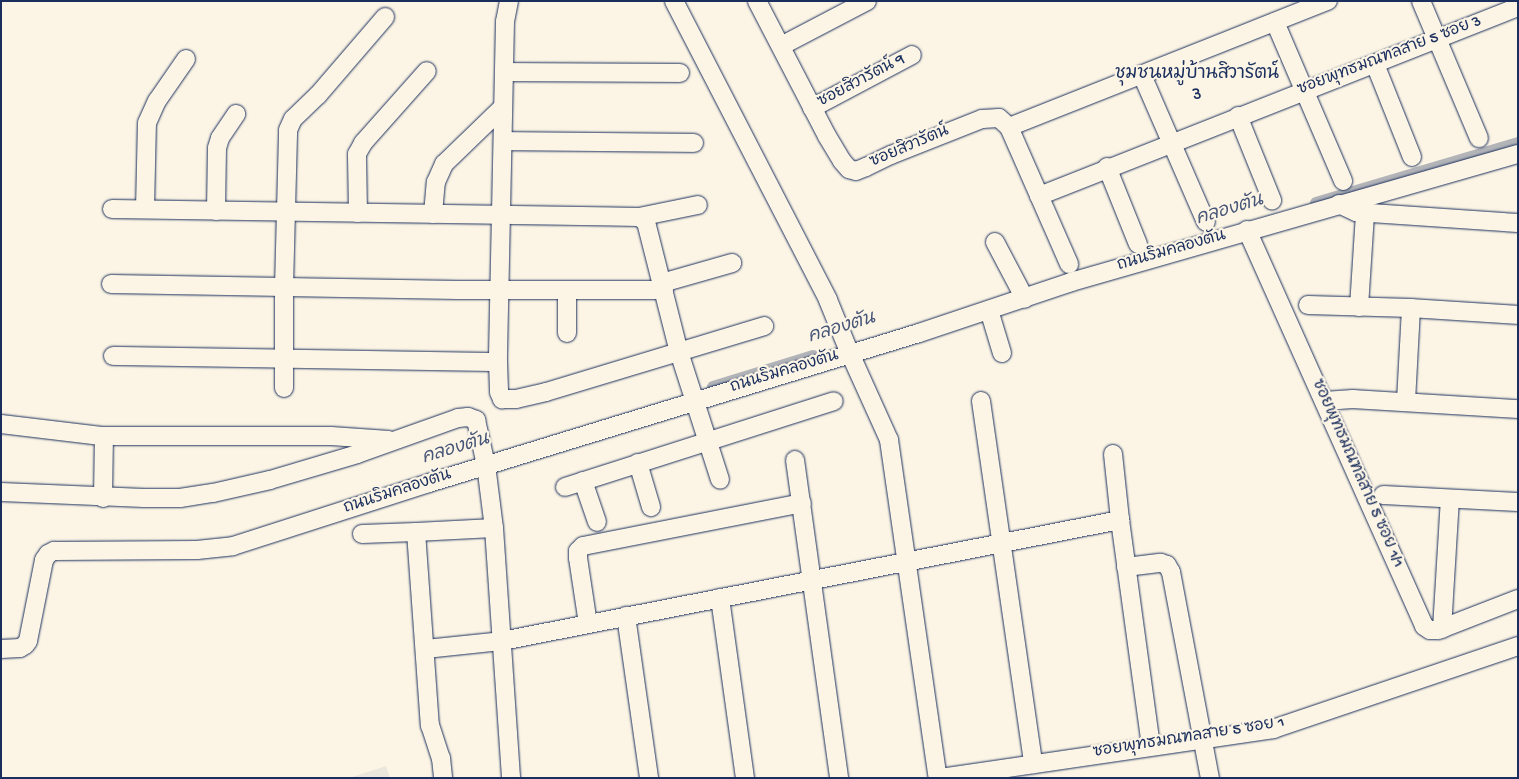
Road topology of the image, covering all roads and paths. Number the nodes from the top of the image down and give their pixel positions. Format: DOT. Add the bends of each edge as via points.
graph roads {
  1 [pos="509,1"];
  2 [pos="674,1"];
  3 [pos="757,1"];
  4 [pos="867,1"];
  5 [pos="1328,1"];
  6 [pos="1421,1"];
  7 [pos="1518,7"];
  8 [pos="385,18"];
  9 [pos="1275,22"];
  10 [pos="1439,40"];
  11 [pos="781,46"];
  12 [pos="912,55"];
  13 [pos="186,59"];
  14 [pos="1374,64"];
  15 [pos="427,71"];
  16 [pos="505,72"];
  17 [pos="680,73"];
  18 [pos="1142,75"];
  19 [pos="1306,90"];
  20 [pos="503,107"];
  21 [pos="812,108"];
  22 [pos="236,114"];
  23 [pos="1238,116"];
  24 [pos="1010,127"];
  25 [pos="1479,138"];
  26 [pos="503,140"];
  27 [pos="1172,142"];
  28 [pos="694,143"];
  29 [pos="1518,154"];
  30 [pos="1412,157"];
  31 [pos="1107,168"];
  32 [pos="1344,181"];
  33 [pos="1039,196"];
  34 [pos="1272,200"];
  35 [pos="1339,204"];
  36 [pos="698,205"];
  37 [pos="112,209"];
  38 [pos="145,210"];
  39 [pos="216,211"];
  40 [pos="287,212"];
  41 [pos="358,213"];
  42 [pos="1365,213"];
  43 [pos="433,214"];
  44 [pos="501,214"];
  45 [pos="639,217"];
  46 [pos="1206,222"];
  47 [pos="1518,223"];
  48 [pos="1247,230"];
  49 [pos="995,242"];
  50 [pos="1138,244"];
  51 [pos="732,264"];
  52 [pos="1069,264"];
  53 [pos="111,284"];
  54 [pos="284,287"];
  55 [pos="663,287"];
  56 [pos="499,290"];
  57 [pos="567,290"];
  58 [pos="1022,293"];
  59 [pos="1308,305"];
  60 [pos="1359,307"];
  61 [pos="1411,308"];
  62 [pos="989,310"];
  63 [pos="1518,315"];
  64 [pos="764,326"];
  65 [pos="567,333"];
  66 [pos="847,346"];
  67 [pos="678,352"];
  68 [pos="1002,353"];
  69 [pos="113,356"];
  70 [pos="283,358"];
  71 [pos="498,362"];
  72 [pos="284,388"];
  73 [pos="693,397"];
  74 [pos="834,401"];
  75 [pos="1324,401"];
  76 [pos="981,402"];
  77 [pos="1406,402"];
  78 [pos="1518,409"];
  79 [pos="1,424"];
  80 [pos="104,436"];
  81 [pos="707,440"];
  82 [pos="394,442"];
  83 [pos="1114,454"];
  84 [pos="795,460"];
  85 [pos="486,463"];
  86 [pos="638,463"];
  87 [pos="720,480"];
  88 [pos="582,481"];
  89 [pos="566,487"];
  90 [pos="1,492"];
  91 [pos="1383,495"];
  92 [pos="103,498"];
  93 [pos="1450,499"];
  94 [pos="1518,502"];
  95 [pos="802,503"];
  96 [pos="652,506"];
  97 [pos="1120,520"];
  98 [pos="596,522"];
  99 [pos="494,528"];
  100 [pos="416,532"];
  101 [pos="362,534"];
  102 [pos="1001,542"];
  103 [pos="908,561"];
  104 [pos="1126,567"];
  105 [pos="812,580"];
  106 [pos="720,598"];
  107 [pos="1518,599"];
  108 [pos="626,616"];
  109 [pos="588,624"];
  110 [pos="1442,629"];
  111 [pos="502,641"];
  112 [pos="1518,646"];
  113 [pos="1,649"];
  114 [pos="425,649"];
  115 [pos="1203,739"];
  116 [pos="1151,746"];
  117 [pos="1033,764"];
  118 [pos="443,778"];
  119 [pos="511,778"];
  120 [pos="649,778"];
  121 [pos="745,778"];
  122 [pos="839,778"];
  123 [pos="938,778"];
  124 [pos="1210,778"];
  1 -- 16 [label="street" via="505,21"];
  2 -- 66 [label="street" via="794,232"];
  3 -- 11 [label="street, ซอยสิวารัตน์"];
  4 -- 11 [label="street"];
  5 -- 9 [label="street"];
  6 -- 10 [label="street"];
  7 -- 10 [label="street, ซอยพุทธมณฑลสาย 5 ซอย 3"];
  8 -- 40 [label="street" via="293,119 288,130"];
  9 -- 18 [label="street"];
  9 -- 19 [label="street"];
  10 -- 14 [label="street, ซอยพุทธมณฑลสาย 5 ซอย 3"];
  10 -- 25 [label="street"];
  11 -- 21 [label="street, ซอยสิวารัตน์"];
  12 -- 21 [label="street, ซอยสิวารัตน์ 9"];
  13 -- 38 [label="street" via="147,123"];
  14 -- 19 [label="street, ซอยพุทธมณฑลสาย 5 ซอย 3"];
  14 -- 30 [label="street"];
  15 -- 41 [label="street" via="362,143 357,154"];
  16 -- 17 [label="street"];
  16 -- 20 [label="street"];
  18 -- 24 [label="street"];
  18 -- 27 [label="street"];
  19 -- 23 [label="street, ซอยพุทธมณฑลสาย 5 ซอย 3"];
  19 -- 32 [label="street"];
  20 -- 26 [label="street"];
  20 -- 43 [label="street" via="444,164 436,182"];
  21 -- 24 [label="street, ซอยสิวารัตน์" via="842,161 856,171 982,119 999,118"];
  22 -- 39 [label="street" via="217,148"];
  23 -- 27 [label="street, ซอยพุทธมณฑลสาย 5 ซอย 3"];
  23 -- 34 [label="street"];
  24 -- 33 [label="street"];
  26 -- 28 [label="street"];
  26 -- 44 [label="street"];
  27 -- 31 [label="street, ซอยพุทธมณฑลสาย 5 ซอย 3"];
  27 -- 46 [label="street"];
  29 -- 35 [label="street, ถนนริมคลองตัน"];
  31 -- 33 [label="street, ซอยพุทธมณฑลสาย 5 ซอย 3"];
  31 -- 50 [label="street"];
  33 -- 52 [label="street"];
  35 -- 42 [label="street"];
  35 -- 48 [label="street, ถนนริมคลองตัน"];
  36 -- 45 [label="street"];
  37 -- 38 [label="street"];
  38 -- 39 [label="street"];
  39 -- 40 [label="street"];
  40 -- 41 [label="street"];
  40 -- 54 [label="street"];
  41 -- 43 [label="street"];
  42 -- 47 [label="street"];
  42 -- 60 [label="street"];
  43 -- 44 [label="street"];
  44 -- 45 [label="street"];
  44 -- 56 [label="street"];
  45 -- 55 [label="street" via="646,222"];
  48 -- 58 [label="street, ถนนริมคลองตัน" via="1071,282"];
  48 -- 75 [label="street, ซอยพุทธมณฑลสาย 5 ซอย 1/1"];
  49 -- 58 [label="street"];
  51 -- 55 [label="street"];
  53 -- 54 [label="street"];
  54 -- 56 [label="street"];
  54 -- 70 [label="street"];
  55 -- 57 [label="street"];
  55 -- 67 [label="street"];
  56 -- 57 [label="street"];
  56 -- 71 [label="street"];
  57 -- 65 [label="street"];
  58 -- 62 [label="street, ถนนริมคลองตัน"];
  59 -- 60 [label="street"];
  60 -- 61 [label="street"];
  61 -- 63 [label="street"];
  61 -- 77 [label="street"];
  62 -- 66 [label="street, ถนนริมคลองตัน"];
  62 -- 68 [label="street"];
  64 -- 67 [label="street"];
  66 -- 73 [label="street, ถนนริมคลองตัน"];
  66 -- 103 [label="street" via="889,440"];
  67 -- 71 [label="street" via="516,399 502,399"];
  67 -- 73 [label="street"];
  69 -- 70 [label="street"];
  70 -- 71 [label="street"];
  70 -- 72 [label="street"];
  73 -- 81 [label="street"];
  73 -- 85 [label="street, ถนนริมคลองตัน"];
  74 -- 81 [label="street"];
  75 -- 77 [label="street"];
  75 -- 110 [label="street, ซอยพุทธมณฑลสาย 5 ซอย 1/1" via="1424,626 1430,630"];
  76 -- 102 [label="street"];
  77 -- 78 [label="street"];
  79 -- 80 [label="street"];
  80 -- 82 [label="street" via="332,436 379,438"];
  80 -- 92 [label="street"];
  81 -- 86 [label="street"];
  81 -- 87 [label="street"];
  82 -- 85 [label="street" via="468,417 476,420"];
  82 -- 92 [label="street" via="270,480 213,493 180,498"];
  83 -- 97 [label="street"];
  84 -- 95 [label="street"];
  85 -- 99 [label="street"];
  85 -- 113 [label="street, ถนนริมคลองตัน" via="233,546 48,554 44,560 28,641 20,648"];
  86 -- 88 [label="street"];
  86 -- 96 [label="street"];
  88 -- 89 [label="street"];
  88 -- 98 [label="street"];
  90 -- 92 [label="street"];
  91 -- 93 [label="street"];
  93 -- 94 [label="street"];
  93 -- 110 [label="street"];
  95 -- 105 [label="street"];
  95 -- 109 [label="street" via="583,546 578,550 578,558"];
  97 -- 102 [label="street"];
  97 -- 104 [label="street"];
  99 -- 100 [label="street"];
  99 -- 111 [label="street"];
  100 -- 101 [label="street"];
  100 -- 114 [label="street"];
  102 -- 103 [label="street"];
  102 -- 117 [label="street"];
  103 -- 105 [label="street"];
  103 -- 123 [label="street"];
  104 -- 115 [label="street" via="1161,563 1172,572"];
  104 -- 116 [label="street"];
  105 -- 106 [label="street"];
  105 -- 122 [label="street"];
  106 -- 108 [label="street"];
  106 -- 121 [label="street"];
  107 -- 110 [label="street"];
  108 -- 109 [label="street"];
  108 -- 120 [label="street"];
  109 -- 111 [label="street"];
  111 -- 114 [label="street"];
  111 -- 119 [label="street"];
  112 -- 115 [label="street, ซอยพุทธมณฑลสาย 5 ซอย 1" via="1273,729"];
  114 -- 118 [label="street" via="430,725 441,758"];
  115 -- 116 [label="street, ซอยพุทธมณฑลสาย 5 ซอย 1"];
  115 -- 124 [label="street"];
  116 -- 117 [label="street, ซอยพุทธมณฑลสาย 5 ซอย 1"];
  117 -- 123 [label="street, ซอยพุทธมณฑลสาย 5 ซอย 1"];
}
